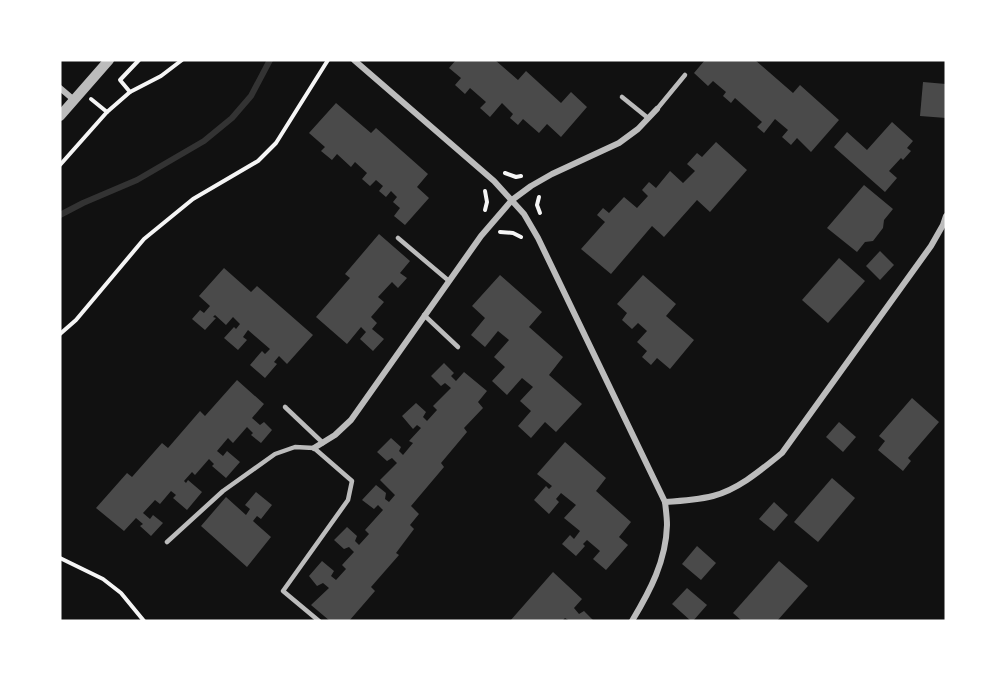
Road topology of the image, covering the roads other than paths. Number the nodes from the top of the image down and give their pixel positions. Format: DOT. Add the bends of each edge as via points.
graph roads {
  1 [pos="109,60"];
  2 [pos="354,60"];
  3 [pos="685,75"];
  4 [pos="60,88"];
  5 [pos="622,97"];
  6 [pos="74,100"];
  7 [pos="657,109"];
  8 [pos="60,116"];
  9 [pos="648,118"];
  10 [pos="512,200"];
  11 [pos="946,216"];
  12 [pos="398,238"];
  13 [pos="449,281"];
  14 [pos="424,315"];
  15 [pos="458,347"];
  16 [pos="285,407"];
  17 [pos="323,442"];
  18 [pos="314,448"];
  19 [pos="665,502"];
  20 [pos="167,542"];
  21 [pos="319,621"];
  22 [pos="632,621"];
  1 -- 6 [label="street"];
  2 -- 10 [label="street"];
  3 -- 7 [label="lane"];
  4 -- 6 [label="street"];
  5 -- 9 [label="lane"];
  6 -- 8 [label="street"];
  7 -- 9 [label="street"];
  9 -- 10 [label="street" via="619,143 552,174"];
  10 -- 13 [label="street"];
  10 -- 19 [label="street" via="538,238"];
  11 -- 19 [label="street" via="931,246 782,453 740,484 714,496"];
  12 -- 13 [label="lane"];
  13 -- 14 [label="street"];
  14 -- 15 [label="lane"];
  14 -- 17 [label="street" via="351,420"];
  16 -- 17 [label="lane"];
  17 -- 18 [label="street"];
  18 -- 20 [label="lane" via="295,447 275,454 223,491"];
  18 -- 21 [label="lane" via="352,481 348,500 283,591"];
  19 -- 22 [label="street" via="664,552 654,582"];
}
